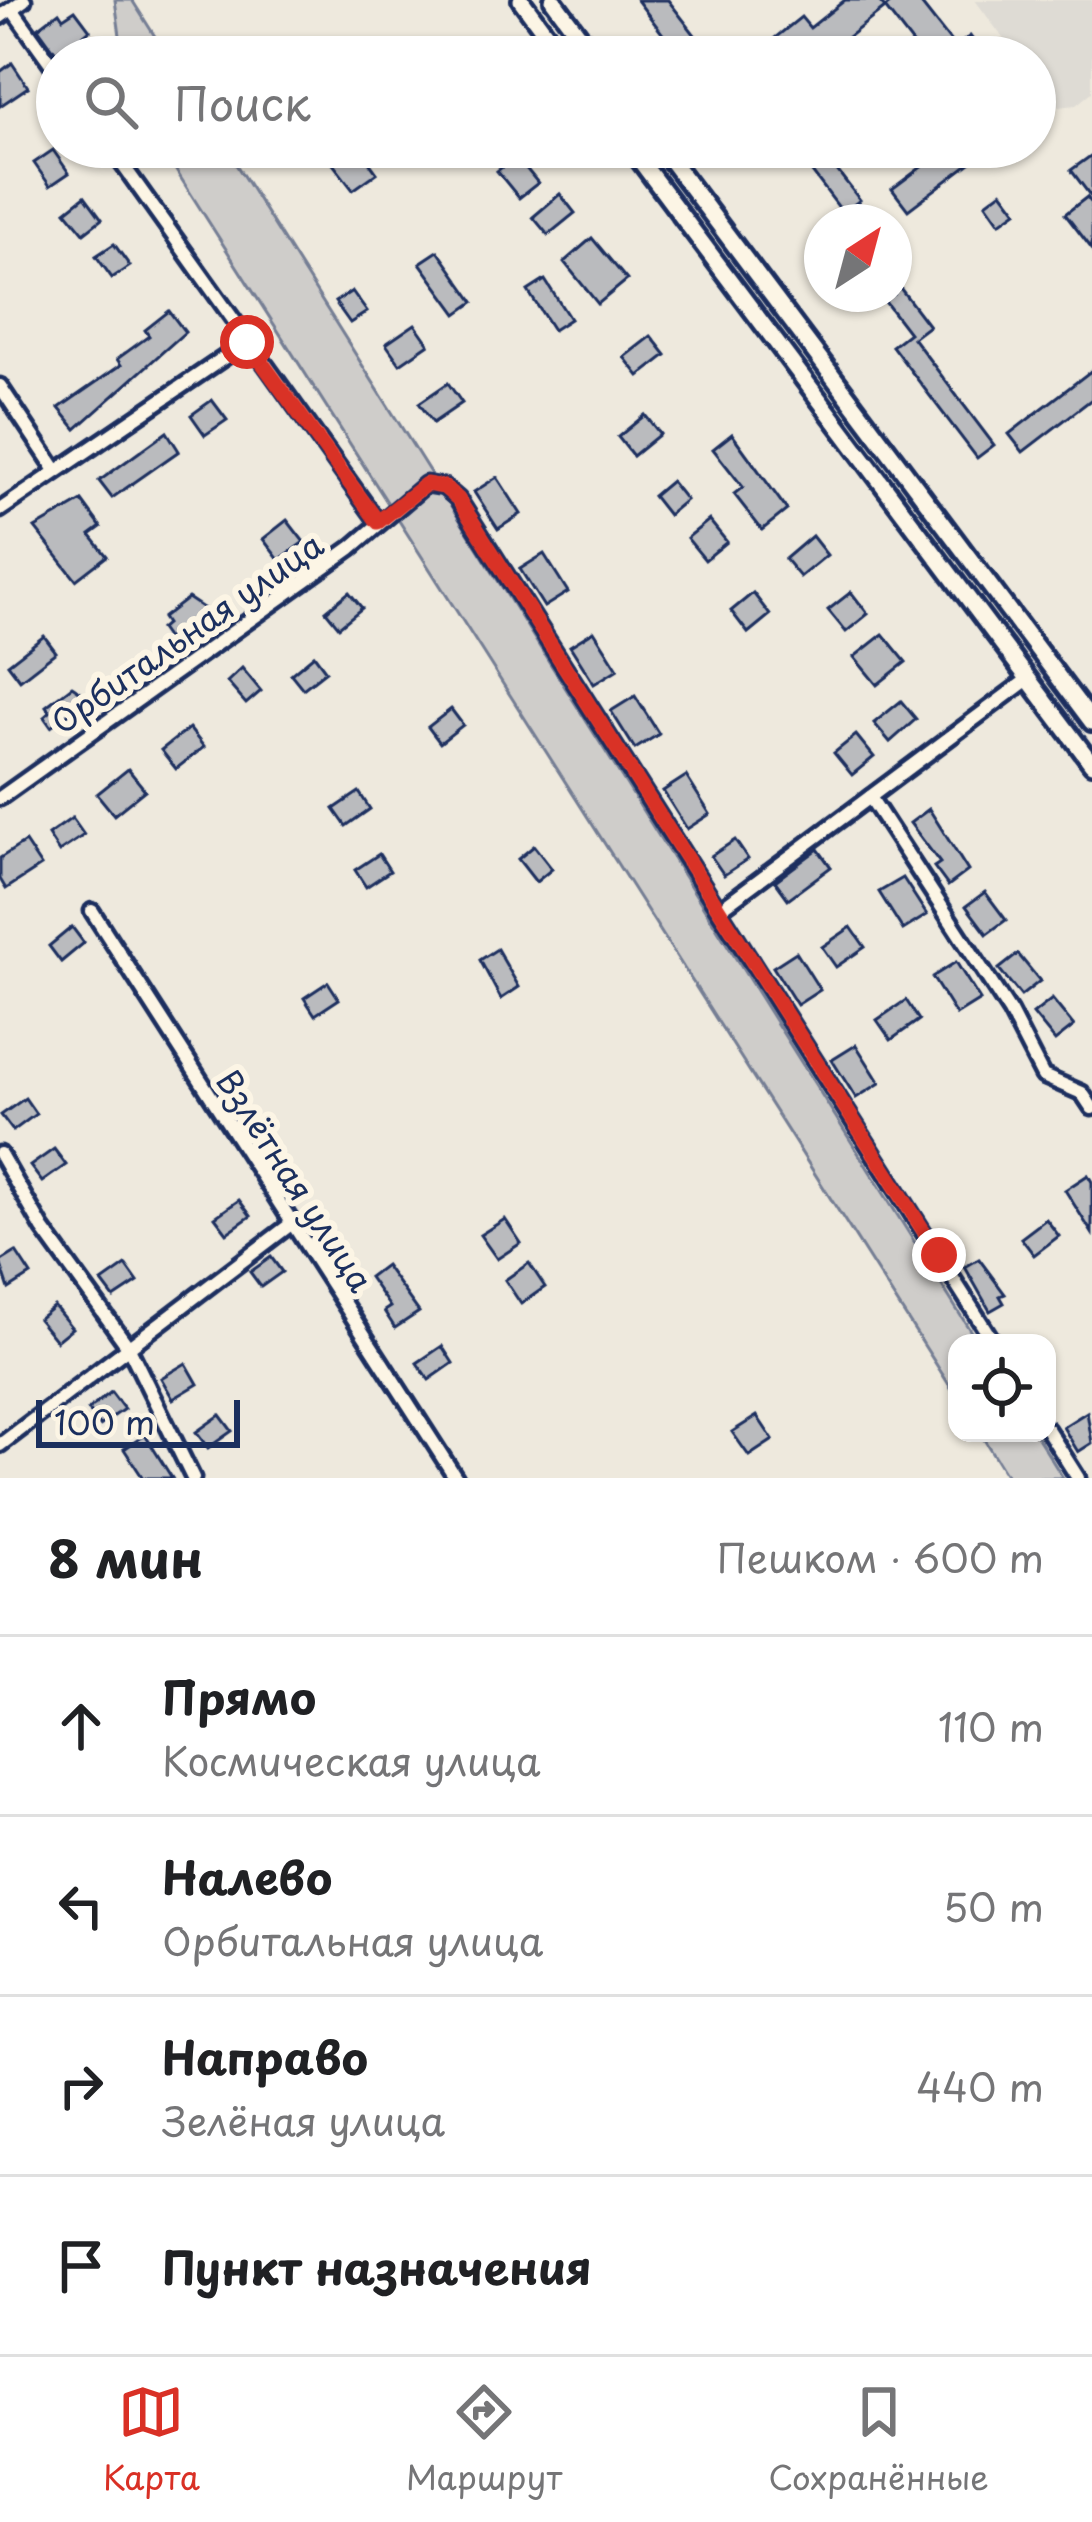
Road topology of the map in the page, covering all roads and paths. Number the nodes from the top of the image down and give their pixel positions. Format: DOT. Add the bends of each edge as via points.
graph roads {
  1 [pos="521,0"];
  2 [pos="553,0"];
  3 [pos="12,8"];
  4 [pos="548,36"];
  5 [pos="580,36"];
  6 [pos="36,42"];
  7 [pos="125,168"];
  8 [pos="646,168"];
  9 [pos="677,168"];
  10 [pos="247,342"];
  11 [pos="0,386"];
  12 [pos="55,469"];
  13 [pos="0,511"];
  14 [pos="378,522"];
  15 [pos="1028,679"];
  16 [pos="1092,722"];
  17 [pos="1092,764"];
  18 [pos="870,797"];
  19 [pos="0,798"];
  20 [pos="719,909"];
  21 [pos="92,911"];
  22 [pos="1092,1108"];
  23 [pos="0,1154"];
  24 [pos="291,1224"];
  25 [pos="988,1334"];
  26 [pos="129,1348"];
  27 [pos="1055,1442"];
  28 [pos="0,1445"];
  29 [pos="193,1478"];
  30 [pos="456,1478"];
  31 [pos="1078,1478"];
  1 -- 4 [label="street"];
  2 -- 5 [label="street"];
  3 -- 6 [label="street"];
  7 -- 10 [label="street"];
  8 -- 15 [label="street"];
  9 -- 16 [label="street"];
  10 -- 12 [label="street"];
  10 -- 14 [label="street"];
  11 -- 12 [label="street"];
  12 -- 13 [label="street"];
  14 -- 19 [label="street, Орбитальная улица"];
  14 -- 20 [label="street, Орбитальная улица" via="426,484 458,499"];
  15 -- 17 [label="street"];
  15 -- 18 [label="street"];
  18 -- 20 [label="street"];
  18 -- 22 [label="street" via="1043,1076 1082,1093"];
  20 -- 25 [label="street"];
  21 -- 24 [label="street, Взлётная улица"];
  23 -- 26 [label="street"];
  24 -- 26 [label="street"];
  24 -- 30 [label="street, Взлётная улица"];
  26 -- 28 [label="street"];
  26 -- 29 [label="street"];
  27 -- 31 [label="street"];
}
